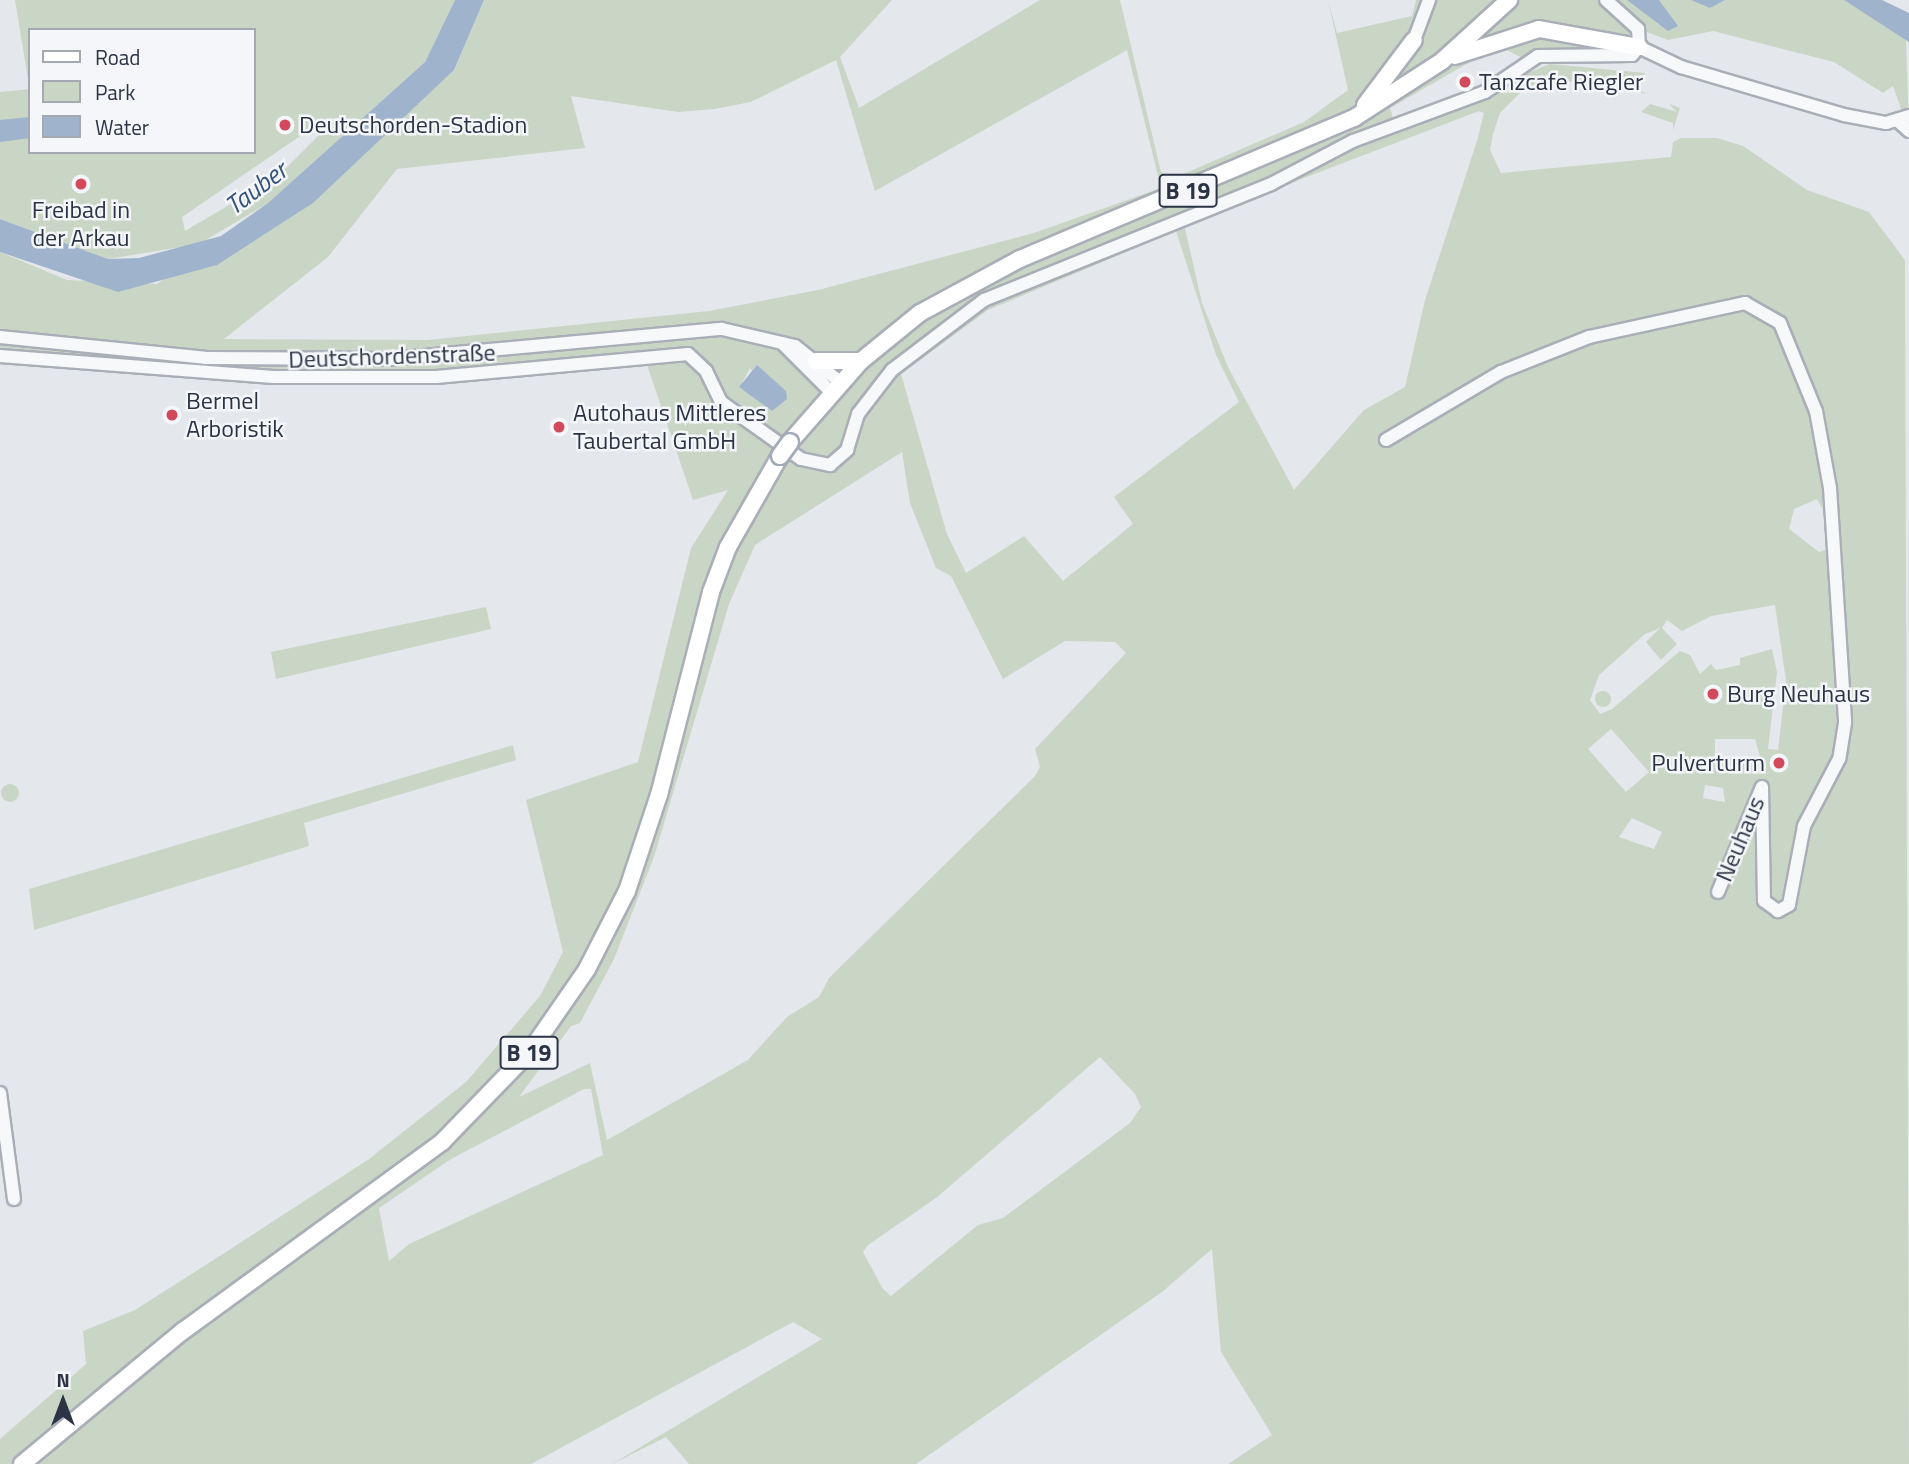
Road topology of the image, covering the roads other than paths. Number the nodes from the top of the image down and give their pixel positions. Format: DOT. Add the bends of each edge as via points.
graph roads {
  1 [pos="1429,0"];
  2 [pos="1509,0"];
  3 [pos="1606,0"];
  4 [pos="1414,40"];
  5 [pos="1639,47"];
  6 [pos="1442,61"];
  7 [pos="1354,118"];
  8 [pos="1903,118"];
  9 [pos="1909,131"];
  10 [pos="0,337"];
  11 [pos="782,343"];
  12 [pos="0,356"];
  13 [pos="817,361"];
  14 [pos="861,361"];
  15 [pos="836,387"];
  16 [pos="1386,440"];
  17 [pos="1718,892"];
  18 [pos="0,1093"];
  19 [pos="13,1199"];
  20 [pos="22,1464"];
  1 -- 4 [label="street"];
  2 -- 6 [label="main road, B 19"];
  3 -- 5 [label="street" via="1638,29"];
  4 -- 7 [label="main road"];
  5 -- 6 [label="main road" via="1539,29"];
  5 -- 8 [label="street" via="1776,96 1874,122"];
  5 -- 12 [label="street" via="1627,56 1538,57 1485,92 1353,141 1271,184 984,300 892,370 858,414 848,450 830,465 801,459 722,401 698,359 677,353 436,377 272,377"];
  6 -- 7 [label="main road, B 19"];
  7 -- 14 [label="main road, B 19" via="990,273 920,313"];
  8 -- 9 [label="street"];
  10 -- 11 [label="street, Deutschordenstraße" via="80,349 273,360 481,354 705,329"];
  11 -- 13 [label="street, Deutschordenstraße"];
  11 -- 15 [label="street"];
  13 -- 14 [label="main road"];
  13 -- 15 [label="street, Deutschordenstraße"];
  14 -- 15 [label="main road, B 19"];
  15 -- 20 [label="main road, B 19, bridge" via="780,456 728,547 711,592 659,795 627,891 587,969 531,1050 442,1142 183,1331"];
  16 -- 17 [label="street, Neuhaus" via="1501,372 1589,337 1745,303 1773,316 1787,331 1816,411 1840,572 1845,723 1839,759 1804,826 1789,905 1778,911 1764,901 1762,787"];
  18 -- 19 [label="street"];
}
